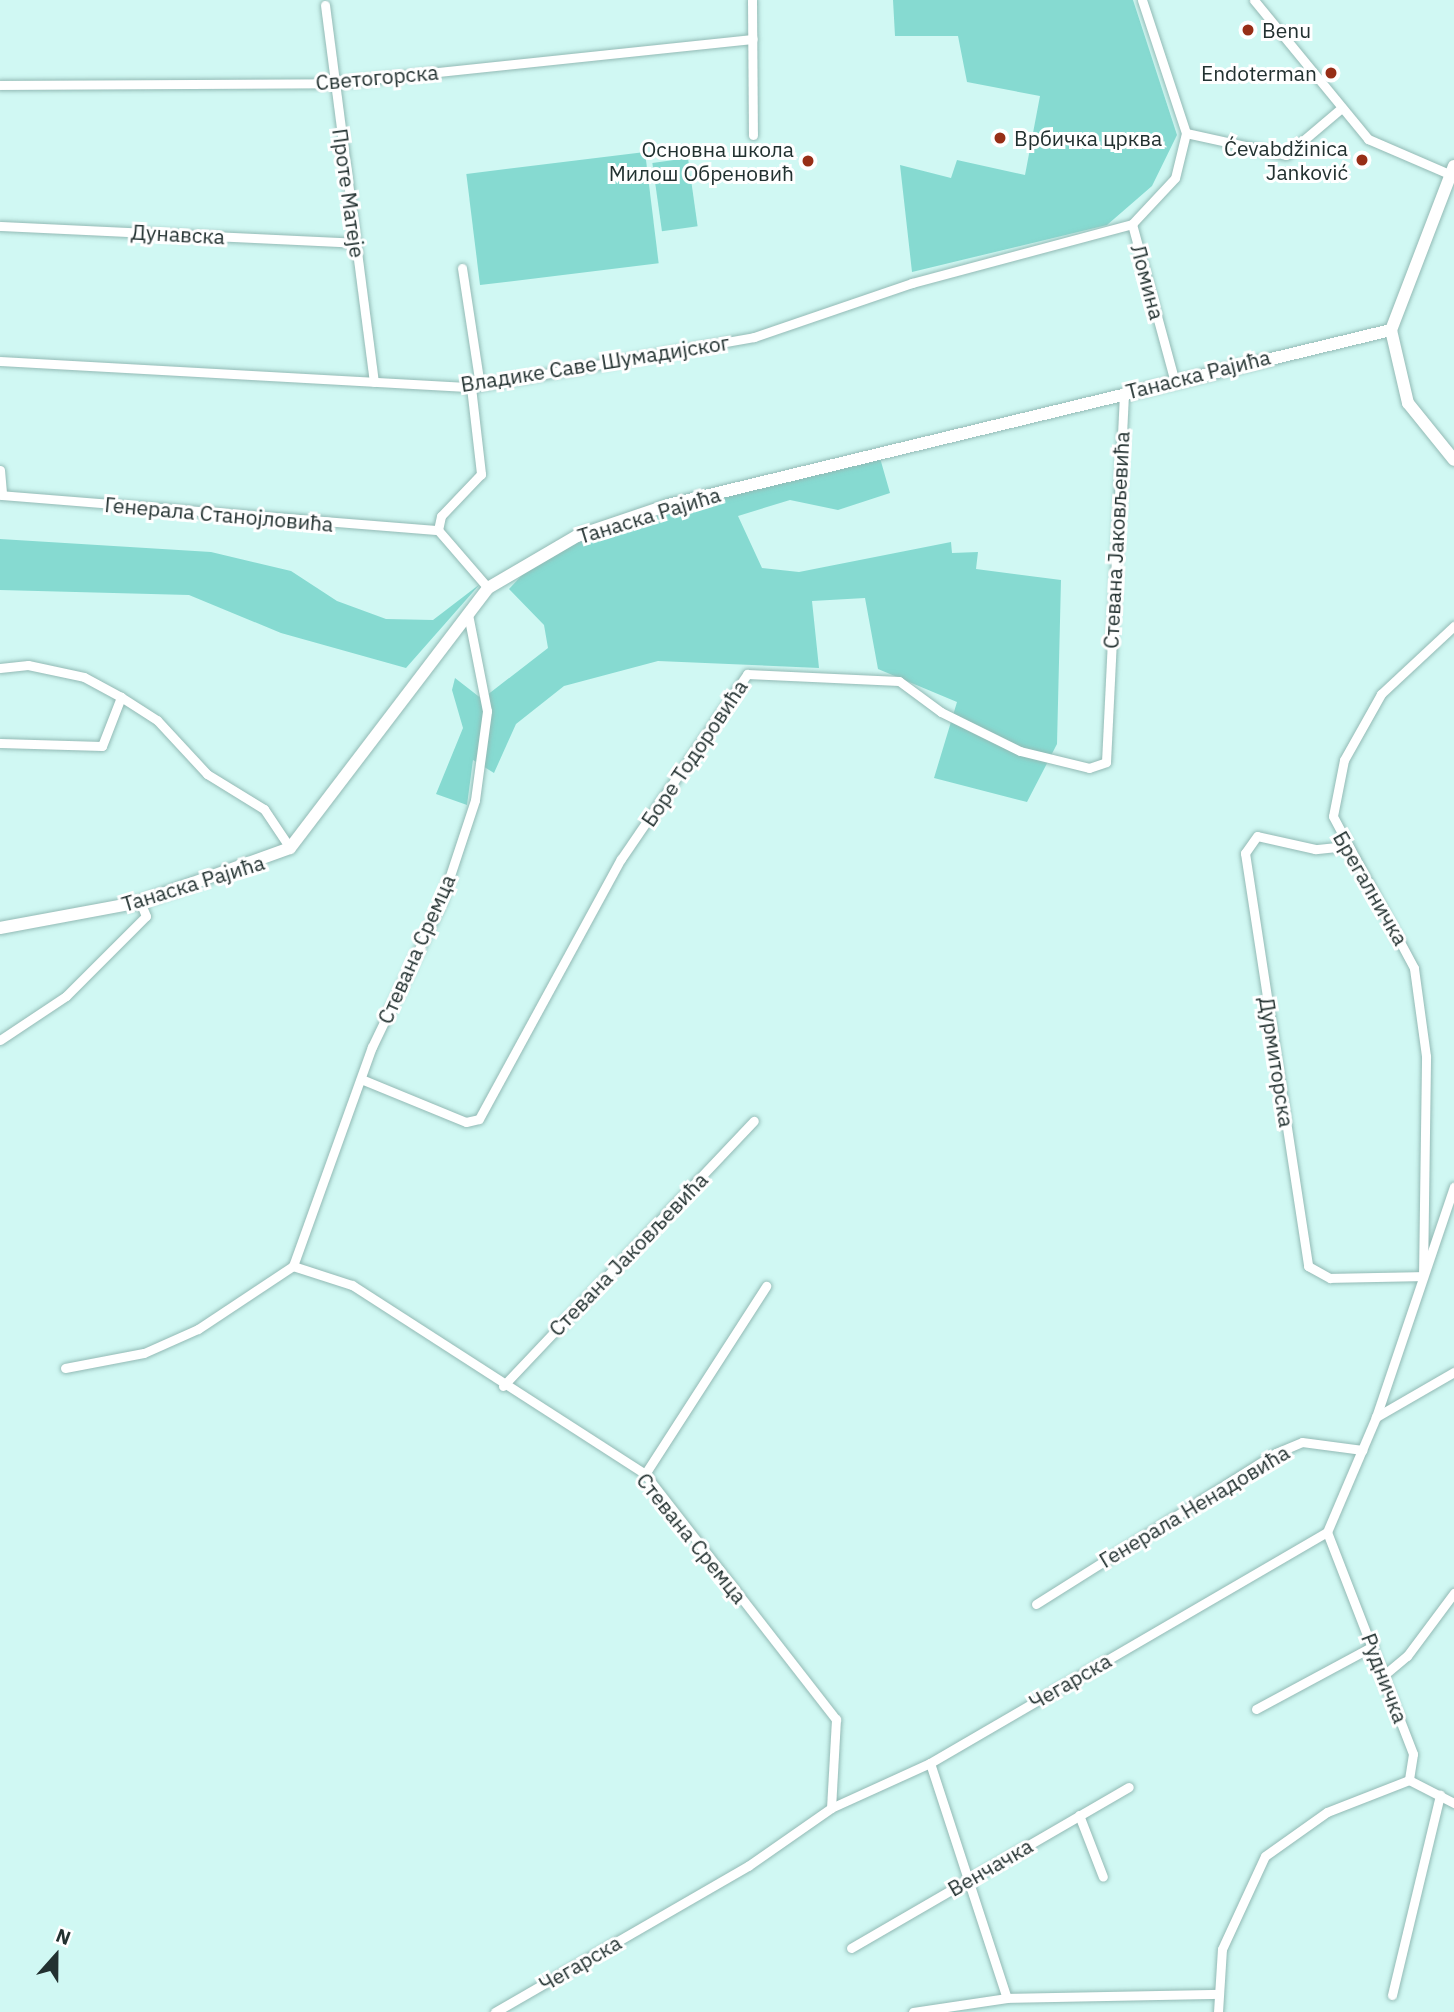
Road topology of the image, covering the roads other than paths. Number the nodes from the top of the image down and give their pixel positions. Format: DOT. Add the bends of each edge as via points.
graph roads {
  1 [pos="752,0"];
  2 [pos="1142,0"];
  3 [pos="1254,0"];
  4 [pos="325,5"];
  5 [pos="753,39"];
  6 [pos="334,83"];
  7 [pos="0,85"];
  8 [pos="1339,110"];
  9 [pos="1186,133"];
  10 [pos="753,135"];
  11 [pos="1453,171"];
  12 [pos="1132,224"];
  13 [pos="0,226"];
  14 [pos="356,243"];
  15 [pos="462,268"];
  16 [pos="1391,330"];
  17 [pos="0,360"];
  18 [pos="1174,379"];
  19 [pos="374,382"];
  20 [pos="475,386"];
  21 [pos="1124,392"];
  22 [pos="1454,460"];
  23 [pos="0,470"];
  24 [pos="1,495"];
  25 [pos="438,530"];
  26 [pos="488,588"];
  27 [pos="467,612"];
  28 [pos="1454,626"];
  29 [pos="0,668"];
  30 [pos="1108,689"];
  31 [pos="121,697"];
  32 [pos="0,743"];
  33 [pos="1346,846"];
  34 [pos="290,848"];
  35 [pos="139,902"];
  36 [pos="0,928"];
  37 [pos="0,1040"];
  38 [pos="361,1079"];
  39 [pos="754,1121"];
  40 [pos="1454,1187"];
  41 [pos="293,1266"];
  42 [pos="1423,1276"];
  43 [pos="766,1286"];
  44 [pos="65,1368"];
  45 [pos="1454,1372"];
  46 [pos="503,1386"];
  47 [pos="1376,1417"];
  48 [pos="1362,1450"];
  49 [pos="645,1474"];
  50 [pos="1327,1532"];
  51 [pos="1454,1593"];
  52 [pos="1036,1604"];
  53 [pos="1373,1646"];
  54 [pos="1384,1675"];
  55 [pos="1256,1709"];
  56 [pos="930,1763"];
  57 [pos="1409,1780"];
  58 [pos="1129,1787"];
  59 [pos="1440,1795"];
  60 [pos="1454,1803"];
  61 [pos="831,1808"];
  62 [pos="1079,1815"];
  63 [pos="1102,1878"];
  64 [pos="967,1879"];
  65 [pos="851,1948"];
  66 [pos="1219,1994"];
  67 [pos="1392,1995"];
  68 [pos="1007,1998"];
  69 [pos="495,2012"];
  70 [pos="913,2012"];
  71 [pos="1218,2012"];
  1 -- 5 [label="street"];
  2 -- 9 [label="street"];
  3 -- 8 [label="street"];
  4 -- 6 [label="street, Проте Матеје"];
  5 -- 6 [label="street, Светогорска"];
  5 -- 10 [label="street"];
  6 -- 7 [label="street, Светогорска"];
  6 -- 14 [label="street, Проте Матеје"];
  8 -- 9 [label="street" via="1286,155"];
  8 -- 11 [label="street" via="1380,147"];
  9 -- 12 [label="street, Ломина" via="1175,178"];
  11 -- 16 [label="street"];
  12 -- 18 [label="street, Ломина"];
  12 -- 20 [label="street, Владике Саве Шумадијског" via="912,283 754,337"];
  13 -- 14 [label="street, Дунавска"];
  14 -- 19 [label="street, Проте Матеје"];
  15 -- 20 [label="street"];
  16 -- 18 [label="street, Танаска Рајића"];
  16 -- 22 [label="street" via="1408,403"];
  17 -- 19 [label="street, Владике Саве Шумадијског"];
  18 -- 21 [label="street, Танаска Рајића"];
  19 -- 20 [label="street, Владике Саве Шумадијског"];
  20 -- 25 [label="street" via="481,474 441,516"];
  21 -- 26 [label="street, Танаска Рајића" via="623,519 536,556"];
  21 -- 30 [label="street, Стевана Јаковљевића"];
  23 -- 24 [label="street"];
  24 -- 25 [label="street, Генерала Станојловића"];
  25 -- 26 [label="street"];
  26 -- 27 [label="street, Танаска Рајића"];
  27 -- 34 [label="street, Танаска Рајића"];
  27 -- 38 [label="street, Стевана Сремца" via="487,712 475,800 441,903"];
  28 -- 33 [label="street, Брегалничка" via="1381,694 1344,760 1333,816"];
  29 -- 31 [label="street" via="28,665 84,677"];
  30 -- 38 [label="street, Боре Тодоровића" via="1106,762 1089,768 990,737 899,681 747,674 608,882 479,1119 466,1122"];
  31 -- 32 [label="street" via="103,746"];
  31 -- 34 [label="street" via="157,720 207,774 264,809"];
  33 -- 42 [label="street, Брегалничка" via="1397,927 1414,968 1426,1056"];
  33 -- 42 [label="street, Дурмиторска" via="1315,849 1257,836 1245,853 1308,1266 1330,1278"];
  34 -- 35 [label="street, Танаска Рајића"];
  35 -- 36 [label="street, Танаска Рајића"];
  35 -- 37 [label="street" via="146,916 66,996"];
  38 -- 41 [label="street, Стевана Сремца"];
  39 -- 46 [label="street, Стевана Јаковљевића"];
  40 -- 42 [label="street"];
  41 -- 44 [label="street" via="198,1329 144,1353"];
  41 -- 46 [label="street, Стевана Сремца" via="352,1286"];
  42 -- 47 [label="street"];
  43 -- 49 [label="street"];
  45 -- 47 [label="street"];
  46 -- 49 [label="street, Стевана Сремца"];
  47 -- 48 [label="street"];
  48 -- 50 [label="street"];
  48 -- 52 [label="street, Генерала Ненадовића" via="1302,1442 1276,1452"];
  49 -- 61 [label="street, Стевана Сремца" via="836,1719"];
  50 -- 53 [label="street, Рудничка"];
  50 -- 56 [label="street, Чегарска"];
  51 -- 54 [label="street" via="1407,1656"];
  53 -- 54 [label="street, Рудничка"];
  53 -- 55 [label="street"];
  54 -- 57 [label="street, Рудничка" via="1413,1754"];
  56 -- 61 [label="street, Чегарска"];
  56 -- 64 [label="street"];
  57 -- 59 [label="street"];
  57 -- 66 [label="street" via="1326,1812 1265,1856 1222,1949"];
  58 -- 62 [label="street, Венчачка"];
  59 -- 60 [label="street"];
  59 -- 67 [label="street"];
  61 -- 69 [label="street, Чегарска" via="748,1866"];
  62 -- 63 [label="street"];
  62 -- 64 [label="street, Венчачка"];
  64 -- 65 [label="street, Венчачка"];
  64 -- 68 [label="street"];
  66 -- 68 [label="street"];
  66 -- 71 [label="street"];
  68 -- 70 [label="street"];
}
